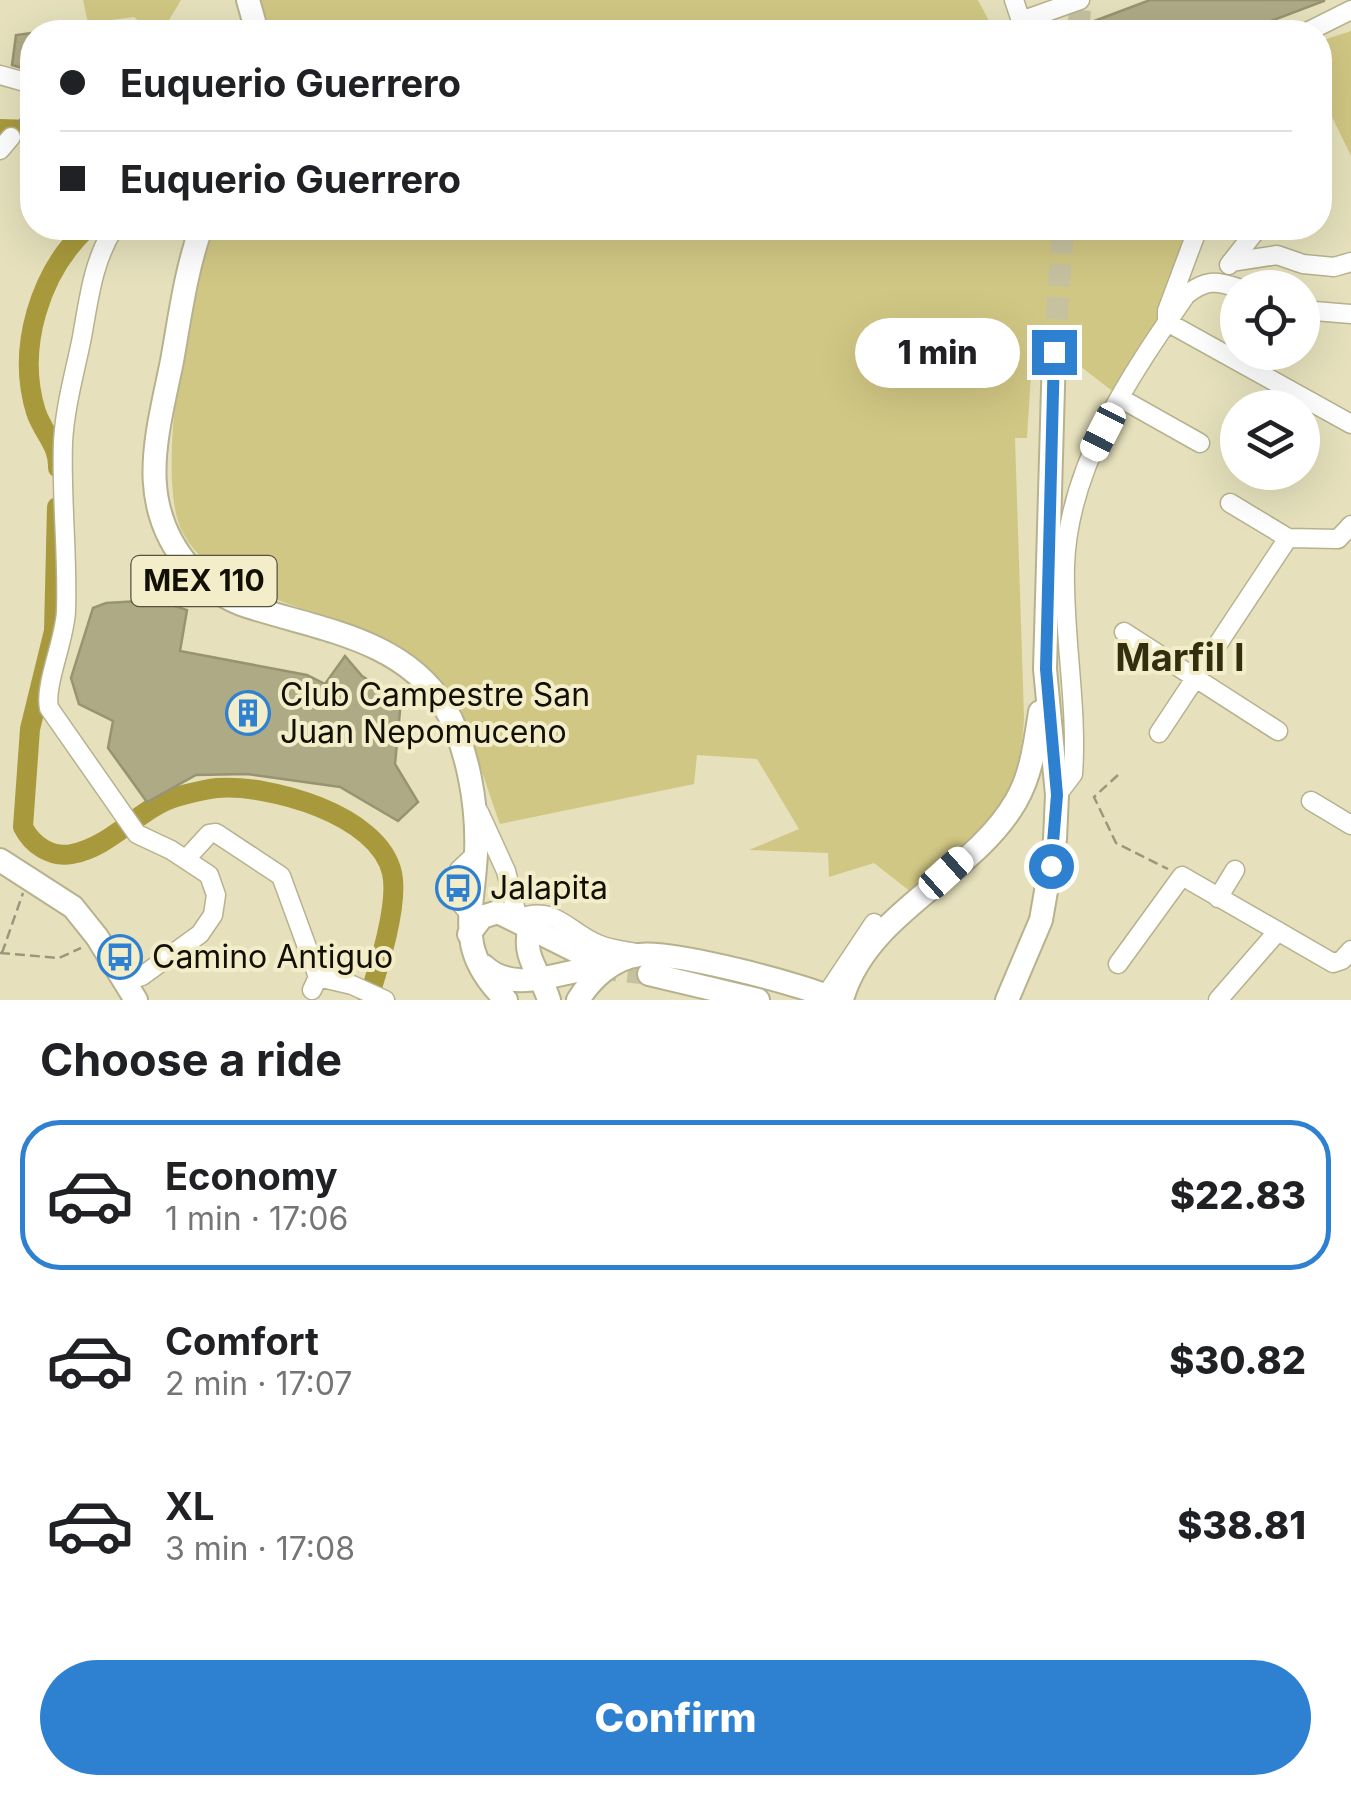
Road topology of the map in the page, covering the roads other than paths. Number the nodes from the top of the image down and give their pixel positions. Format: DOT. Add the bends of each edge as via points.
graph roads {
  1 [pos="1080,0"];
  2 [pos="1025,20"];
  3 [pos="107,240"];
  4 [pos="197,240"];
  5 [pos="1193,240"];
  6 [pos="1248,240"];
  7 [pos="1231,262"];
  8 [pos="1351,262"];
  9 [pos="1216,281"];
  10 [pos="1220,282"];
  11 [pos="1320,311"];
  12 [pos="1351,314"];
  13 [pos="1167,322"];
  14 [pos="1054,352"];
  15 [pos="1120,398"];
  16 [pos="1351,424"];
  17 [pos="1200,443"];
  18 [pos="1230,503"];
  19 [pos="1351,525"];
  20 [pos="1288,538"];
  21 [pos="1124,632"];
  22 [pos="1046,669"];
  23 [pos="1196,677"];
  24 [pos="1278,731"];
  25 [pos="1160,732"];
  26 [pos="1057,795"];
  27 [pos="473,799"];
  28 [pos="1311,801"];
  29 [pos="1351,825"];
  30 [pos="186,859"];
  31 [pos="0,860"];
  32 [pos="1235,870"];
  33 [pos="1218,898"];
  34 [pos="524,923"];
  35 [pos="874,923"];
  36 [pos="1278,931"];
  37 [pos="470,933"];
  38 [pos="1351,950"];
  39 [pos="647,964"];
  40 [pos="1118,964"];
  41 [pos="589,965"];
  42 [pos="546,989"];
  43 [pos="130,990"];
  44 [pos="835,997"];
  45 [pos="385,999"];
  46 [pos="506,1000"];
  47 [pos="560,1000"];
  48 [pos="578,1000"];
  49 [pos="758,1000"];
  50 [pos="802,1000"];
  51 [pos="1007,1000"];
  52 [pos="1218,1000"];
  1 -- 2 [label="street"];
  3 -- 30 [label="street" via="90,283 69,392 63,441 66,612 46,697 137,834"];
  4 -- 27 [label="main road, MEX 110" via="155,449 163,530 215,591 354,638 408,666 446,708"];
  5 -- 13 [label="street"];
  6 -- 7 [label="street"];
  7 -- 8 [label="street" via="1277,255 1334,268"];
  7 -- 9 [label="street"];
  9 -- 10 [label="street"];
  9 -- 13 [label="street" via="1186,295"];
  11 -- 12 [label="street"];
  13 -- 15 [label="street"];
  13 -- 16 [label="street"];
  14 -- 22 [label="main road"];
  15 -- 17 [label="street"];
  15 -- 26 [label="street" via="1086,466 1072,516 1065,563 1074,762"];
  18 -- 20 [label="street"];
  19 -- 20 [label="street" via="1338,539"];
  20 -- 23 [label="street"];
  21 -- 23 [label="street"];
  22 -- 26 [label="main road"];
  22 -- 44 [label="main road" via="1034,755 1015,802 878,939"];
  23 -- 24 [label="street"];
  23 -- 25 [label="street"];
  26 -- 51 [label="main road" via="1041,920"];
  27 -- 34 [label="street"];
  27 -- 37 [label="main road, MEX 110"];
  28 -- 29 [label="street"];
  30 -- 43 [label="street" via="209,875 213,914 200,934"];
  30 -- 45 [label="street" via="216,833 281,876 315,984 352,985"];
  31 -- 43 [label="main road" via="73,907"];
  32 -- 33 [label="street"];
  33 -- 36 [label="street"];
  33 -- 40 [label="street" via="1182,876"];
  34 -- 37 [label="main road" via="491,913"];
  34 -- 39 [label="street" via="533,912 548,914"];
  34 -- 41 [label="main road"];
  34 -- 42 [label="main road" via="530,962"];
  35 -- 44 [label="street"];
  36 -- 38 [label="street" via="1333,963"];
  36 -- 52 [label="street"];
  37 -- 42 [label="main road" via="497,976"];
  37 -- 46 [label="main road" via="489,982"];
  39 -- 44 [label="main road" via="762,976"];
  39 -- 48 [label="main road" via="608,968"];
  39 -- 49 [label="main road"];
  39 -- 50 [label="main road"];
  41 -- 42 [label="main road"];
  41 -- 47 [label="main road"];
}
